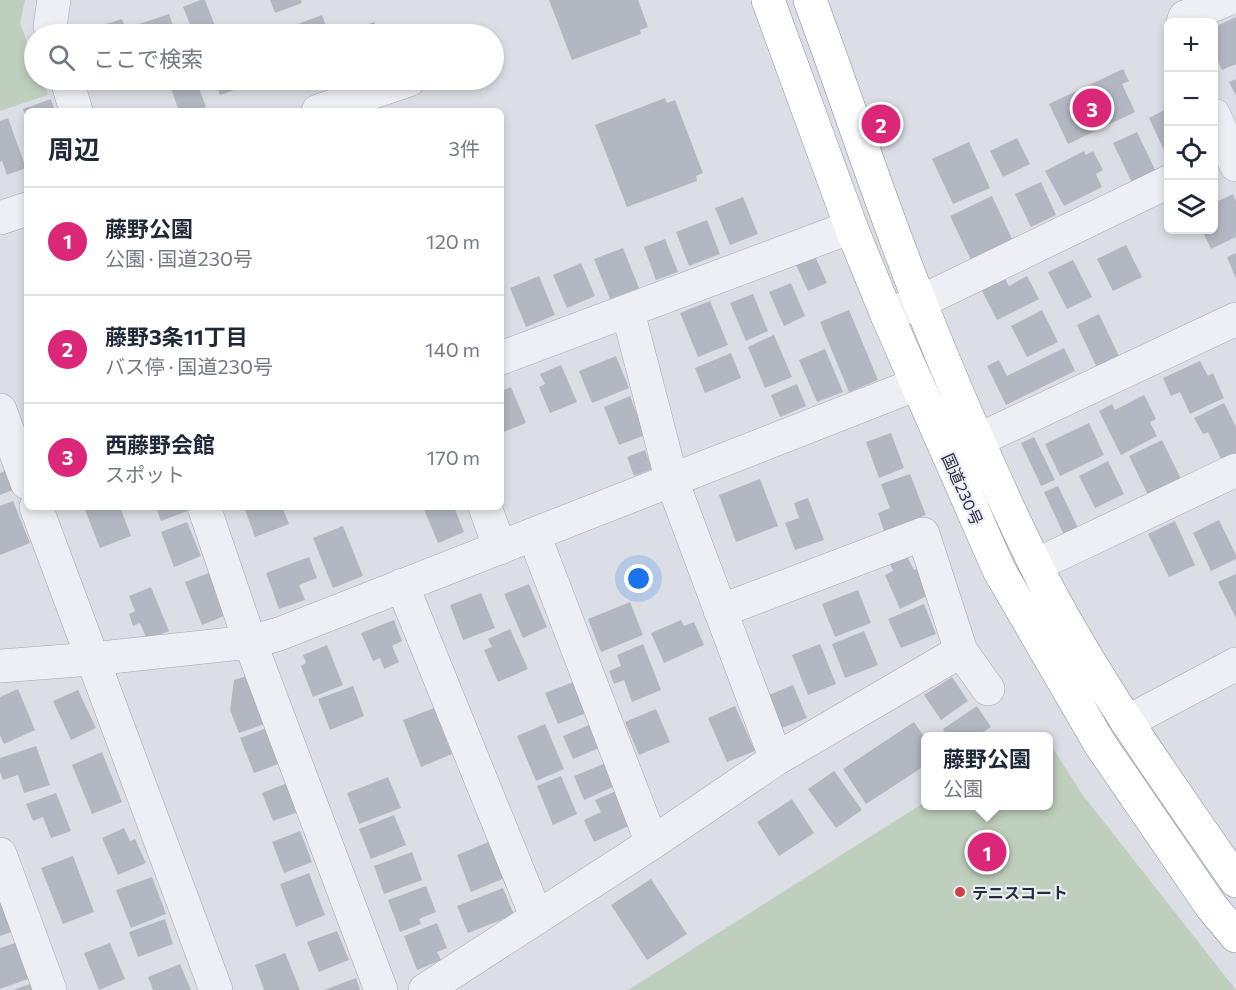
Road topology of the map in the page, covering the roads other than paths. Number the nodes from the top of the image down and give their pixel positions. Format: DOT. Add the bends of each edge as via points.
graph roads {
  1 [pos="768,0"];
  2 [pos="810,0"];
  3 [pos="1226,0"];
  4 [pos="1185,18"];
  5 [pos="70,90"];
  6 [pos="380,90"];
  7 [pos="75,108"];
  8 [pos="327,108"];
  9 [pos="1218,126"];
  10 [pos="1229,157"];
  11 [pos="1164,184"];
  12 [pos="24,210"];
  13 [pos="0,218"];
  14 [pos="851,227"];
  15 [pos="920,302"];
  16 [pos="628,312"];
  17 [pos="887,315"];
  18 [pos="1236,319"];
  19 [pos="504,347"];
  20 [pos="916,384"];
  21 [pos="0,410"];
  22 [pos="978,440"];
  23 [pos="1236,470"];
  24 [pos="24,475"];
  25 [pos="672,481"];
  26 [pos="37,510"];
  27 [pos="205,510"];
  28 [pos="486,510"];
  29 [pos="534,535"];
  30 [pos="500,548"];
  31 [pos="1036,565"];
  32 [pos="402,585"];
  33 [pos="720,611"];
  34 [pos="250,642"];
  35 [pos="961,651"];
  36 [pos="92,659"];
  37 [pos="1236,664"];
  38 [pos="0,666"];
  39 [pos="988,689"];
  40 [pos="1127,722"];
  41 [pos="776,759"];
  42 [pos="652,843"];
  43 [pos="0,854"];
  44 [pos="1236,881"];
  45 [pos="537,918"];
  46 [pos="1236,936"];
  47 [pos="50,990"];
  48 [pos="216,990"];
  49 [pos="381,990"];
  50 [pos="425,990"];
  1 -- 14 [label="highway, 国道230号"];
  2 -- 15 [label="highway, 国道230号"];
  3 -- 4 [label="street"];
  5 -- 7 [label="street"];
  6 -- 8 [label="street"];
  9 -- 10 [label="street"];
  11 -- 15 [label="street"];
  12 -- 13 [label="street"];
  14 -- 16 [label="street"];
  14 -- 17 [label="highway, 国道230号"];
  15 -- 17 [label="street"];
  15 -- 22 [label="highway, 国道230号"];
  16 -- 19 [label="street"];
  16 -- 25 [label="street"];
  17 -- 20 [label="highway, 国道230号"];
  18 -- 22 [label="street"];
  20 -- 25 [label="street"];
  20 -- 46 [label="highway, 国道230号" via="999,570 1100,744 1211,906"];
  21 -- 24 [label="street"];
  22 -- 31 [label="highway, 国道230号"];
  23 -- 31 [label="street"];
  25 -- 29 [label="street"];
  25 -- 33 [label="street"];
  26 -- 36 [label="street"];
  27 -- 34 [label="street"];
  28 -- 30 [label="street"];
  29 -- 30 [label="street"];
  29 -- 42 [label="street"];
  30 -- 32 [label="street"];
  31 -- 40 [label="highway, 国道230号"];
  32 -- 34 [label="street"];
  32 -- 45 [label="street"];
  33 -- 35 [label="street" via="923,534"];
  33 -- 41 [label="street"];
  34 -- 36 [label="street"];
  34 -- 49 [label="street"];
  35 -- 39 [label="street"];
  35 -- 41 [label="street"];
  36 -- 38 [label="street"];
  36 -- 48 [label="street"];
  37 -- 40 [label="street"];
  40 -- 44 [label="highway, 国道230号"];
  41 -- 42 [label="street"];
  42 -- 45 [label="street"];
  43 -- 47 [label="street"];
  45 -- 50 [label="street"];
}
